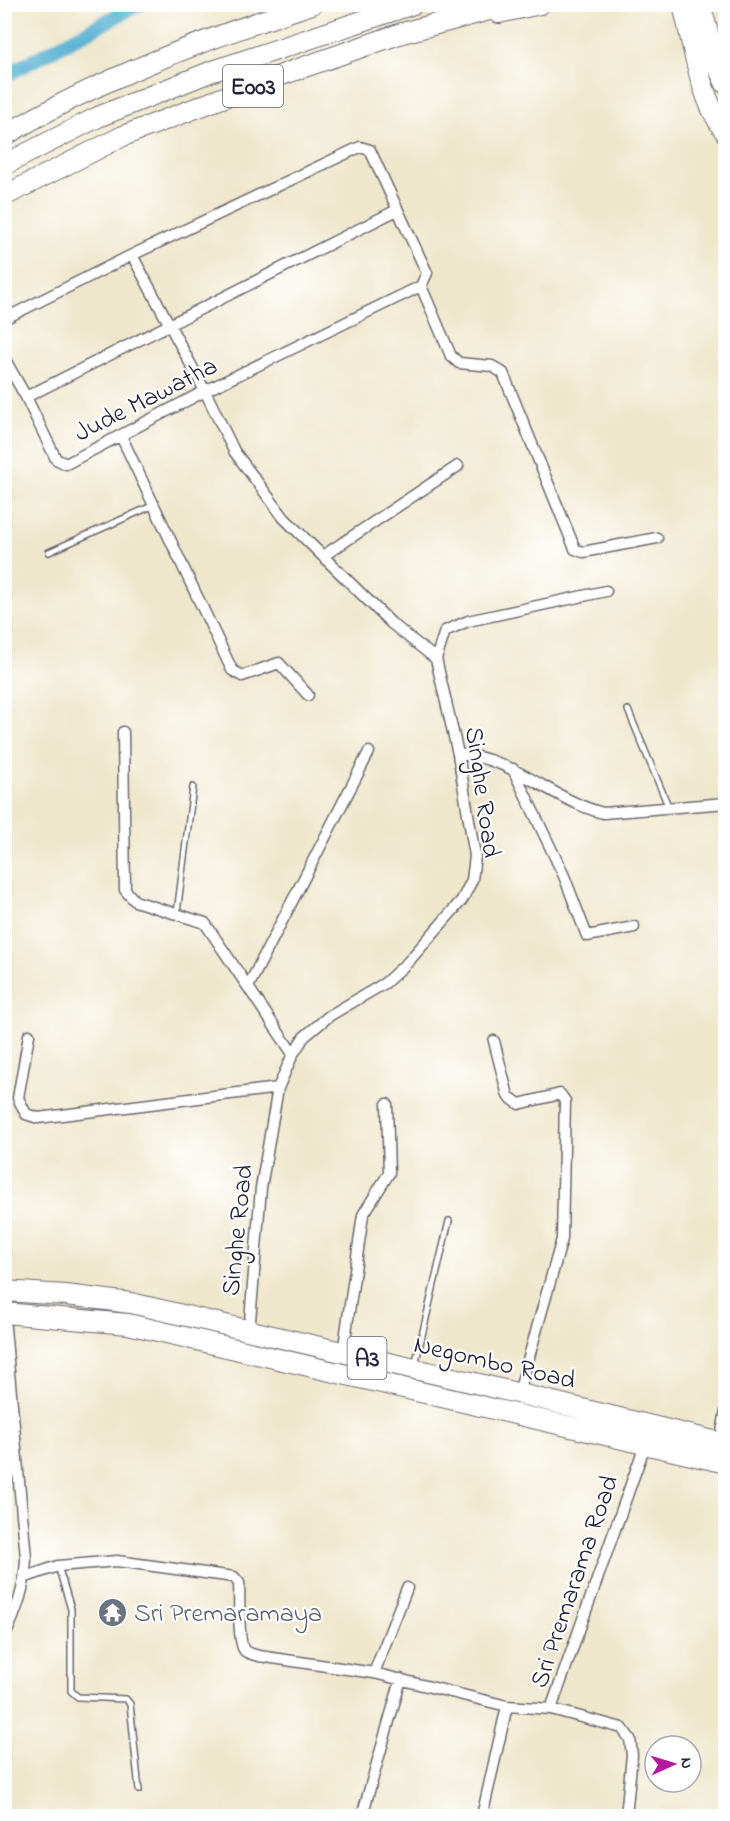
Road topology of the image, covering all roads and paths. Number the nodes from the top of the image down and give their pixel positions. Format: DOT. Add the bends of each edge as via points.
graph roads {
  1 [pos="312,4"];
  2 [pos="413,4"];
  3 [pos="512,4"];
  4 [pos="540,4"];
  5 [pos="683,4"];
  6 [pos="700,4"];
  7 [pos="402,33"];
  8 [pos="726,84"];
  9 [pos="721,127"];
  10 [pos="4,136"];
  11 [pos="4,165"];
  12 [pos="4,196"];
  13 [pos="397,210"];
  14 [pos="132,255"];
  15 [pos="421,286"];
  16 [pos="4,319"];
  17 [pos="169,324"];
  18 [pos="4,358"];
  19 [pos="205,391"];
  20 [pos="26,397"];
  21 [pos="121,436"];
  22 [pos="458,466"];
  23 [pos="154,505"];
  24 [pos="657,538"];
  25 [pos="49,552"];
  26 [pos="323,556"];
  27 [pos="606,591"];
  28 [pos="436,659"];
  29 [pos="308,695"];
  30 [pos="628,710"];
  31 [pos="123,732"];
  32 [pos="369,752"];
  33 [pos="458,753"];
  34 [pos="513,769"];
  35 [pos="193,787"];
  36 [pos="726,803"];
  37 [pos="669,809"];
  38 [pos="177,913"];
  39 [pos="634,927"];
  40 [pos="248,987"];
  41 [pos="29,1035"];
  42 [pos="494,1041"];
  43 [pos="293,1054"];
  44 [pos="278,1088"];
  45 [pos="387,1104"];
  46 [pos="448,1221"];
  47 [pos="4,1291"];
  48 [pos="4,1315"];
  49 [pos="249,1330"];
  50 [pos="248,1351"];
  51 [pos="343,1353"];
  52 [pos="414,1369"];
  53 [pos="519,1394"];
  54 [pos="726,1411"];
  55 [pos="514,1414"];
  56 [pos="723,1443"];
  57 [pos="645,1444"];
  58 [pos="726,1463"];
  59 [pos="58,1566"];
  60 [pos="26,1577"];
  61 [pos="407,1588"];
  62 [pos="4,1609"];
  63 [pos="17,1609"];
  64 [pos="4,1638"];
  65 [pos="374,1673"];
  66 [pos="401,1679"];
  67 [pos="507,1706"];
  68 [pos="551,1709"];
  69 [pos="139,1790"];
  70 [pos="364,1809"];
  71 [pos="482,1816"];
  72 [pos="626,1816"];
  1 -- 10 [label="highway" via="168,56"];
  2 -- 11 [label="highway, E003" via="210,72 98,117"];
  3 -- 7 [label="highway, E003"];
  4 -- 7 [label="highway"];
  5 -- 9 [label="highway" via="701,78"];
  6 -- 8 [label="highway"];
  7 -- 12 [label="highway, E003" via="123,136"];
  13 -- 14 [label="street" via="370,150 360,147"];
  13 -- 15 [label="street" via="427,273"];
  13 -- 17 [label="street"];
  14 -- 16 [label="street"];
  14 -- 17 [label="street"];
  15 -- 19 [label="street, Jude Mawatha"];
  15 -- 24 [label="street" via="451,356 459,363 492,366 503,373 575,549 583,552"];
  17 -- 19 [label="street"];
  17 -- 20 [label="street"];
  18 -- 20 [label="street"];
  19 -- 21 [label="street, Jude Mawatha"];
  19 -- 26 [label="street" via="234,451 284,518"];
  20 -- 21 [label="street, Jude Mawatha" via="56,459 66,464"];
  21 -- 23 [label="street"];
  22 -- 26 [label="street"];
  23 -- 25 [label="lane"];
  23 -- 29 [label="street" via="232,670 242,676 279,663"];
  26 -- 28 [label="street" via="391,623"];
  27 -- 28 [label="street" via="452,627 445,631"];
  28 -- 33 [label="street, Singhe Road"];
  30 -- 37 [label="lane"];
  31 -- 38 [label="street" via="125,890 135,901"];
  32 -- 40 [label="street"];
  33 -- 34 [label="street"];
  33 -- 43 [label="street, Singhe Road" via="475,856 472,879 462,900 385,983 329,1016 304,1037"];
  34 -- 37 [label="street" via="594,811"];
  34 -- 39 [label="street" via="564,876 587,936"];
  35 -- 38 [label="lane"];
  36 -- 37 [label="street"];
  38 -- 40 [label="street" via="205,922"];
  40 -- 43 [label="street"];
  41 -- 44 [label="street" via="18,1098 26,1114 38,1118"];
  42 -- 53 [label="street" via="508,1096 519,1104 560,1094 565,1101 562,1239"];
  43 -- 44 [label="street, Singhe Road"];
  44 -- 49 [label="street, Singhe Road" via="261,1188"];
  45 -- 51 [label="street" via="389,1173 363,1215"];
  46 -- 52 [label="lane"];
  47 -- 49 [label="highway, Negombo Road / A3" via="131,1303"];
  48 -- 50 [label="highway, Negombo Road / A3" via="128,1324"];
  48 -- 60 [label="street"];
  49 -- 50 [label="street, Singhe Road"];
  49 -- 51 [label="highway, Negombo Road / A3"];
  50 -- 55 [label="highway, Negombo Road / A3"];
  51 -- 52 [label="highway, Negombo Road / A3"];
  52 -- 53 [label="highway, Negombo Road / A3"];
  53 -- 55 [label="street"];
  53 -- 56 [label="highway, Negombo Road / A3"];
  54 -- 56 [label="street"];
  55 -- 57 [label="highway, Negombo Road / A3"];
  57 -- 58 [label="highway, Negombo Road / A3"];
  57 -- 68 [label="street, Sri Premarama Road"];
  59 -- 60 [label="street, Sri Premarama Road"];
  59 -- 65 [label="street, Sri Premarama Road" via="117,1561 234,1577 239,1583 245,1651"];
  59 -- 69 [label="lane" via="71,1609 71,1690 78,1697 126,1699 130,1704"];
  60 -- 63 [label="street"];
  61 -- 65 [label="street"];
  62 -- 63 [label="street"];
  63 -- 64 [label="street"];
  65 -- 66 [label="street, Sri Premarama Road"];
  66 -- 67 [label="street, Sri Premarama Road"];
  66 -- 70 [label="street"];
  67 -- 68 [label="street, Sri Premarama Road"];
  67 -- 71 [label="street"];
  68 -- 72 [label="street" via="622,1728 630,1739"];
}
